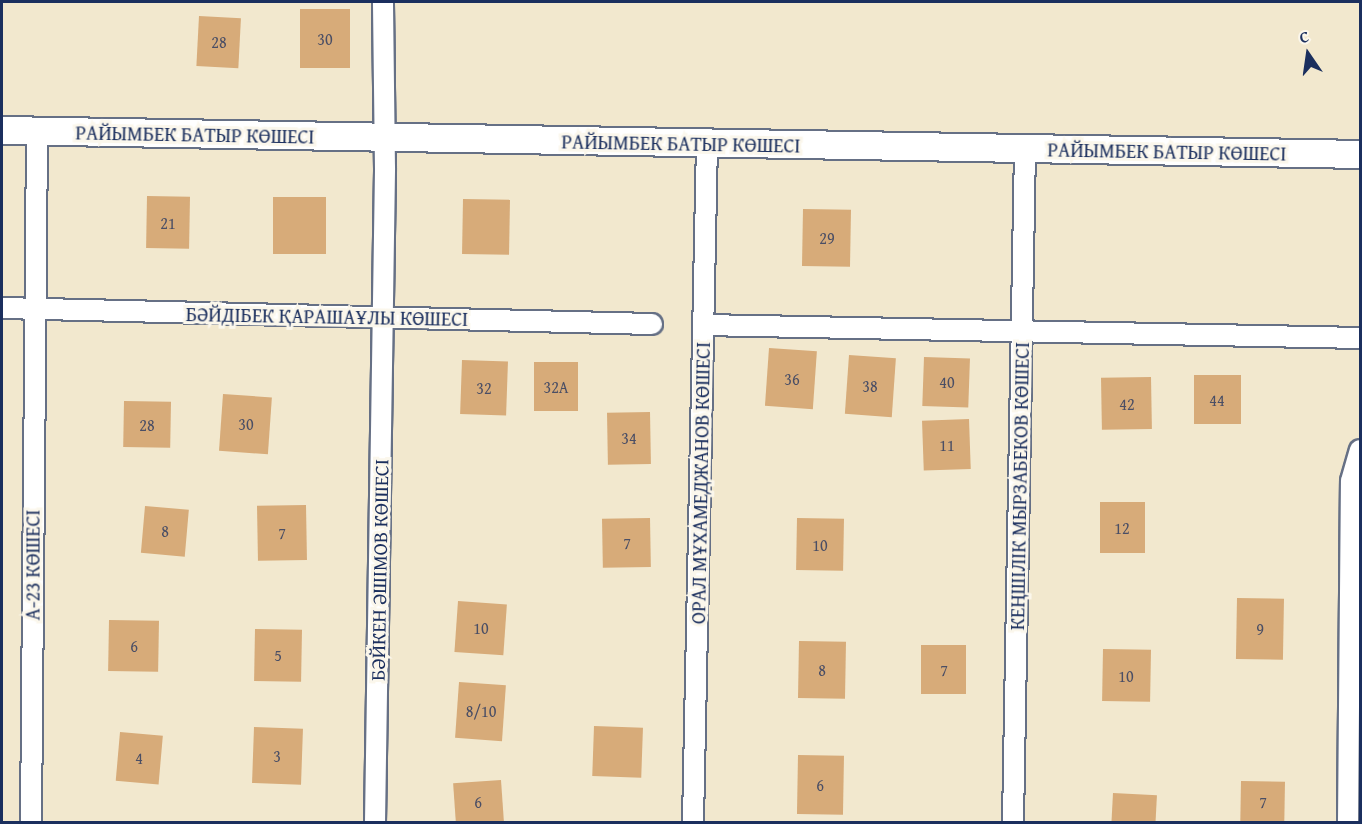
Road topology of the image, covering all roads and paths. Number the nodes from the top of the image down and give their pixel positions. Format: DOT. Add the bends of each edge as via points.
graph roads {
  1 [pos="383,2"];
  2 [pos="2,130"];
  3 [pos="37,131"];
  4 [pos="385,138"];
  5 [pos="707,144"];
  6 [pos="1025,149"];
  7 [pos="1360,154"];
  8 [pos="2,308"];
  9 [pos="34,308"];
  10 [pos="383,317"];
  11 [pos="652,324"];
  12 [pos="703,325"];
  13 [pos="1022,328"];
  14 [pos="1360,338"];
  15 [pos="1360,450"];
  16 [pos="31,822"];
  17 [pos="375,822"];
  18 [pos="693,822"];
  19 [pos="1013,822"];
  20 [pos="1348,822"];
  1 -- 4 [label="street, БӘЙКЕН ӘШІМОВ КӨШЕСІ"];
  2 -- 3 [label="street, РАЙЫМБЕК БАТЫР КӨШЕСІ"];
  3 -- 4 [label="street, РАЙЫМБЕК БАТЫР КӨШЕСІ"];
  3 -- 9 [label="street, А-23 КӨШЕСІ"];
  4 -- 5 [label="street, РАЙЫМБЕК БАТЫР КӨШЕСІ"];
  4 -- 10 [label="street, БӘЙКЕН ӘШІМОВ КӨШЕСІ"];
  5 -- 6 [label="street, РАЙЫМБЕК БАТЫР КӨШЕСІ"];
  5 -- 12 [label="street, ОРАЛ МҰХАМЕДЖАНОВ КӨШЕСІ"];
  6 -- 7 [label="street, РАЙЫМБЕК БАТЫР КӨШЕСІ"];
  6 -- 13 [label="street, КЕҢШІЛІК МЫРЗАБЕКОВ КӨШЕСІ"];
  8 -- 9 [label="street, БӘЙДІБЕК ҚАРАШАҰЛЫ КӨШЕСІ"];
  9 -- 10 [label="street, БӘЙДІБЕК ҚАРАШАҰЛЫ КӨШЕСІ"];
  9 -- 16 [label="street, А-23 КӨШЕСІ"];
  10 -- 11 [label="street, БӘЙДІБЕК ҚАРАШАҰЛЫ КӨШЕСІ"];
  10 -- 17 [label="street, БӘЙКЕН ӘШІМОВ КӨШЕСІ"];
  12 -- 13 [label="street"];
  12 -- 18 [label="street, ОРАЛ МҰХАМЕДЖАНОВ КӨШЕСІ"];
  13 -- 14 [label="street"];
  13 -- 19 [label="street, КЕҢШІЛІК МЫРЗАБЕКОВ КӨШЕСІ"];
  15 -- 20 [label="street" via="1351,481"];
}
